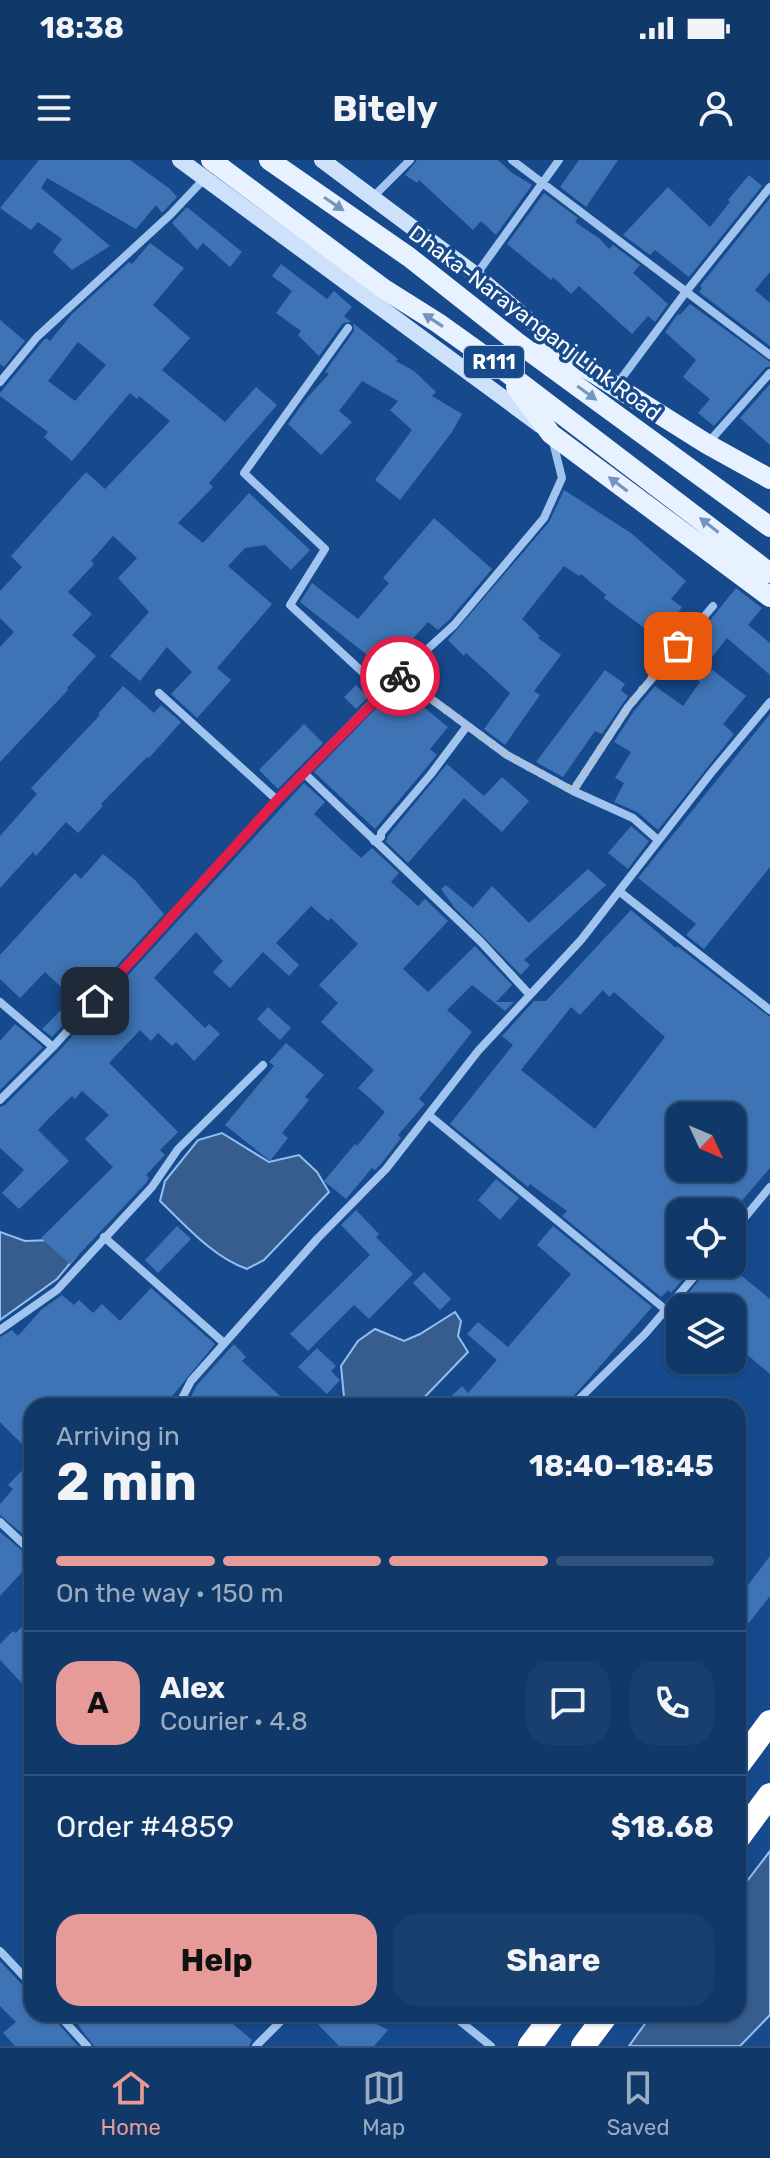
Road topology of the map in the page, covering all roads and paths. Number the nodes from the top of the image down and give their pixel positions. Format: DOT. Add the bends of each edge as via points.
graph roads {
  1 [pos="180,160"];
  2 [pos="269,160"];
  3 [pos="322,160"];
  4 [pos="410,160"];
  5 [pos="512,160"];
  6 [pos="559,160"];
  7 [pos="208,169"];
  8 [pos="542,185"];
  9 [pos="770,187"];
  10 [pos="373,197"];
  11 [pos="476,275"];
  12 [pos="685,293"];
  13 [pos="348,328"];
  14 [pos="518,343"];
  15 [pos="770,355"];
  16 [pos="501,368"];
  17 [pos="586,368"];
  18 [pos="770,373"];
  19 [pos="0,382"];
  20 [pos="614,387"];
  21 [pos="551,434"];
  22 [pos="707,444"];
  23 [pos="770,479"];
  24 [pos="770,527"];
  25 [pos="770,573"];
  26 [pos="770,597"];
  27 [pos="713,606"];
  28 [pos="399,675"];
  29 [pos="384,692"];
  30 [pos="159,693"];
  31 [pos="770,702"];
  32 [pos="467,726"];
  33 [pos="304,773"];
  34 [pos="573,791"];
  35 [pos="277,800"];
  36 [pos="658,840"];
  37 [pos="374,841"];
  38 [pos="620,892"];
  39 [pos="529,994"];
  40 [pos="0,1002"];
  41 [pos="770,1010"];
  42 [pos="53,1047"];
  43 [pos="263,1065"];
  44 [pos="0,1100"];
  45 [pos="430,1116"];
  46 [pos="770,1187"];
  47 [pos="746,1216"];
  48 [pos="104,1237"];
  49 [pos="693,1278"];
  50 [pos="680,1294"];
  51 [pos="666,1310"];
  52 [pos="0,1330"];
  53 [pos="224,1343"];
  54 [pos="182,1398"];
  55 [pos="580,1398"];
  56 [pos="0,1522"];
  57 [pos="24,1544"];
  58 [pos="770,1722"];
  59 [pos="746,1754"];
  60 [pos="770,1795"];
  61 [pos="746,1827"];
  62 [pos="0,1951"];
  63 [pos="24,1976"];
  64 [pos="65,2022"];
  65 [pos="280,2022"];
  66 [pos="461,2022"];
  67 [pos="548,2022"];
  68 [pos="601,2022"];
  69 [pos="87,2046"];
  70 [pos="256,2046"];
  71 [pos="491,2046"];
  72 [pos="530,2046"];
  73 [pos="583,2046"];
  1 -- 7 [label="street"];
  2 -- 14 [label="main road, Dhaka-Narayanganj Link Road / R111, one-way" via="388,242"];
  3 -- 10 [label="street"];
  4 -- 10 [label="street"];
  5 -- 8 [label="street"];
  6 -- 8 [label="street"];
  16 -- 7 [label="main road, R111, one-way"];
  7 -- 19 [label="street" via="171,214 45,328"];
  7 -- 21 [label="street"];
  8 -- 11 [label="street"];
  8 -- 12 [label="street"];
  9 -- 12 [label="street"];
  10 -- 11 [label="street"];
  11 -- 17 [label="street"];
  12 -- 15 [label="street"];
  12 -- 20 [label="street"];
  13 -- 29 [label="street" via="244,473 325,549 290,605"];
  14 -- 17 [label="main road, R111"];
  14 -- 24 [label="main road, Dhaka-Narayanganj Link Road / R111, one-way"];
  16 -- 21 [label="main road, R111"];
  25 -- 16 [label="main road, R111, one-way"];
  17 -- 20 [label="main road, R111"];
  18 -- 22 [label="street"];
  20 -- 22 [label="main road, R111"];
  26 -- 21 [label="main road, R111, one-way"];
  21 -- 28 [label="street" via="562,478 544,518 454,625"];
  22 -- 23 [label="main road, R111"];
  27 -- 34 [label="street" via="628,707"];
  28 -- 29 [label="street"];
  28 -- 32 [label="street"];
  29 -- 33 [label="street"];
  30 -- 35 [label="street"];
  31 -- 36 [label="street"];
  32 -- 34 [label="street"];
  32 -- 37 [label="street"];
  33 -- 35 [label="street"];
  33 -- 37 [label="street"];
  34 -- 36 [label="street" via="633,818"];
  35 -- 42 [label="street"];
  36 -- 38 [label="street"];
  37 -- 39 [label="street"];
  38 -- 39 [label="street"];
  38 -- 41 [label="street"];
  39 -- 45 [label="street"];
  40 -- 42 [label="street"];
  42 -- 44 [label="street"];
  43 -- 48 [label="street" via="178,1149 152,1187"];
  45 -- 51 [label="street"];
  45 -- 53 [label="street"];
  46 -- 47 [label="street"];
  48 -- 52 [label="street" via="57,1290"];
  48 -- 53 [label="street"];
  49 -- 50 [label="street"];
  51 -- 55 [label="street"];
  53 -- 54 [label="street"];
  56 -- 57 [label="street"];
  58 -- 59 [label="highway"];
  60 -- 61 [label="highway"];
  62 -- 63 [label="street"];
  64 -- 69 [label="street"];
  65 -- 70 [label="street"];
  66 -- 71 [label="street"];
  67 -- 72 [label="highway"];
  68 -- 73 [label="highway"];
}
